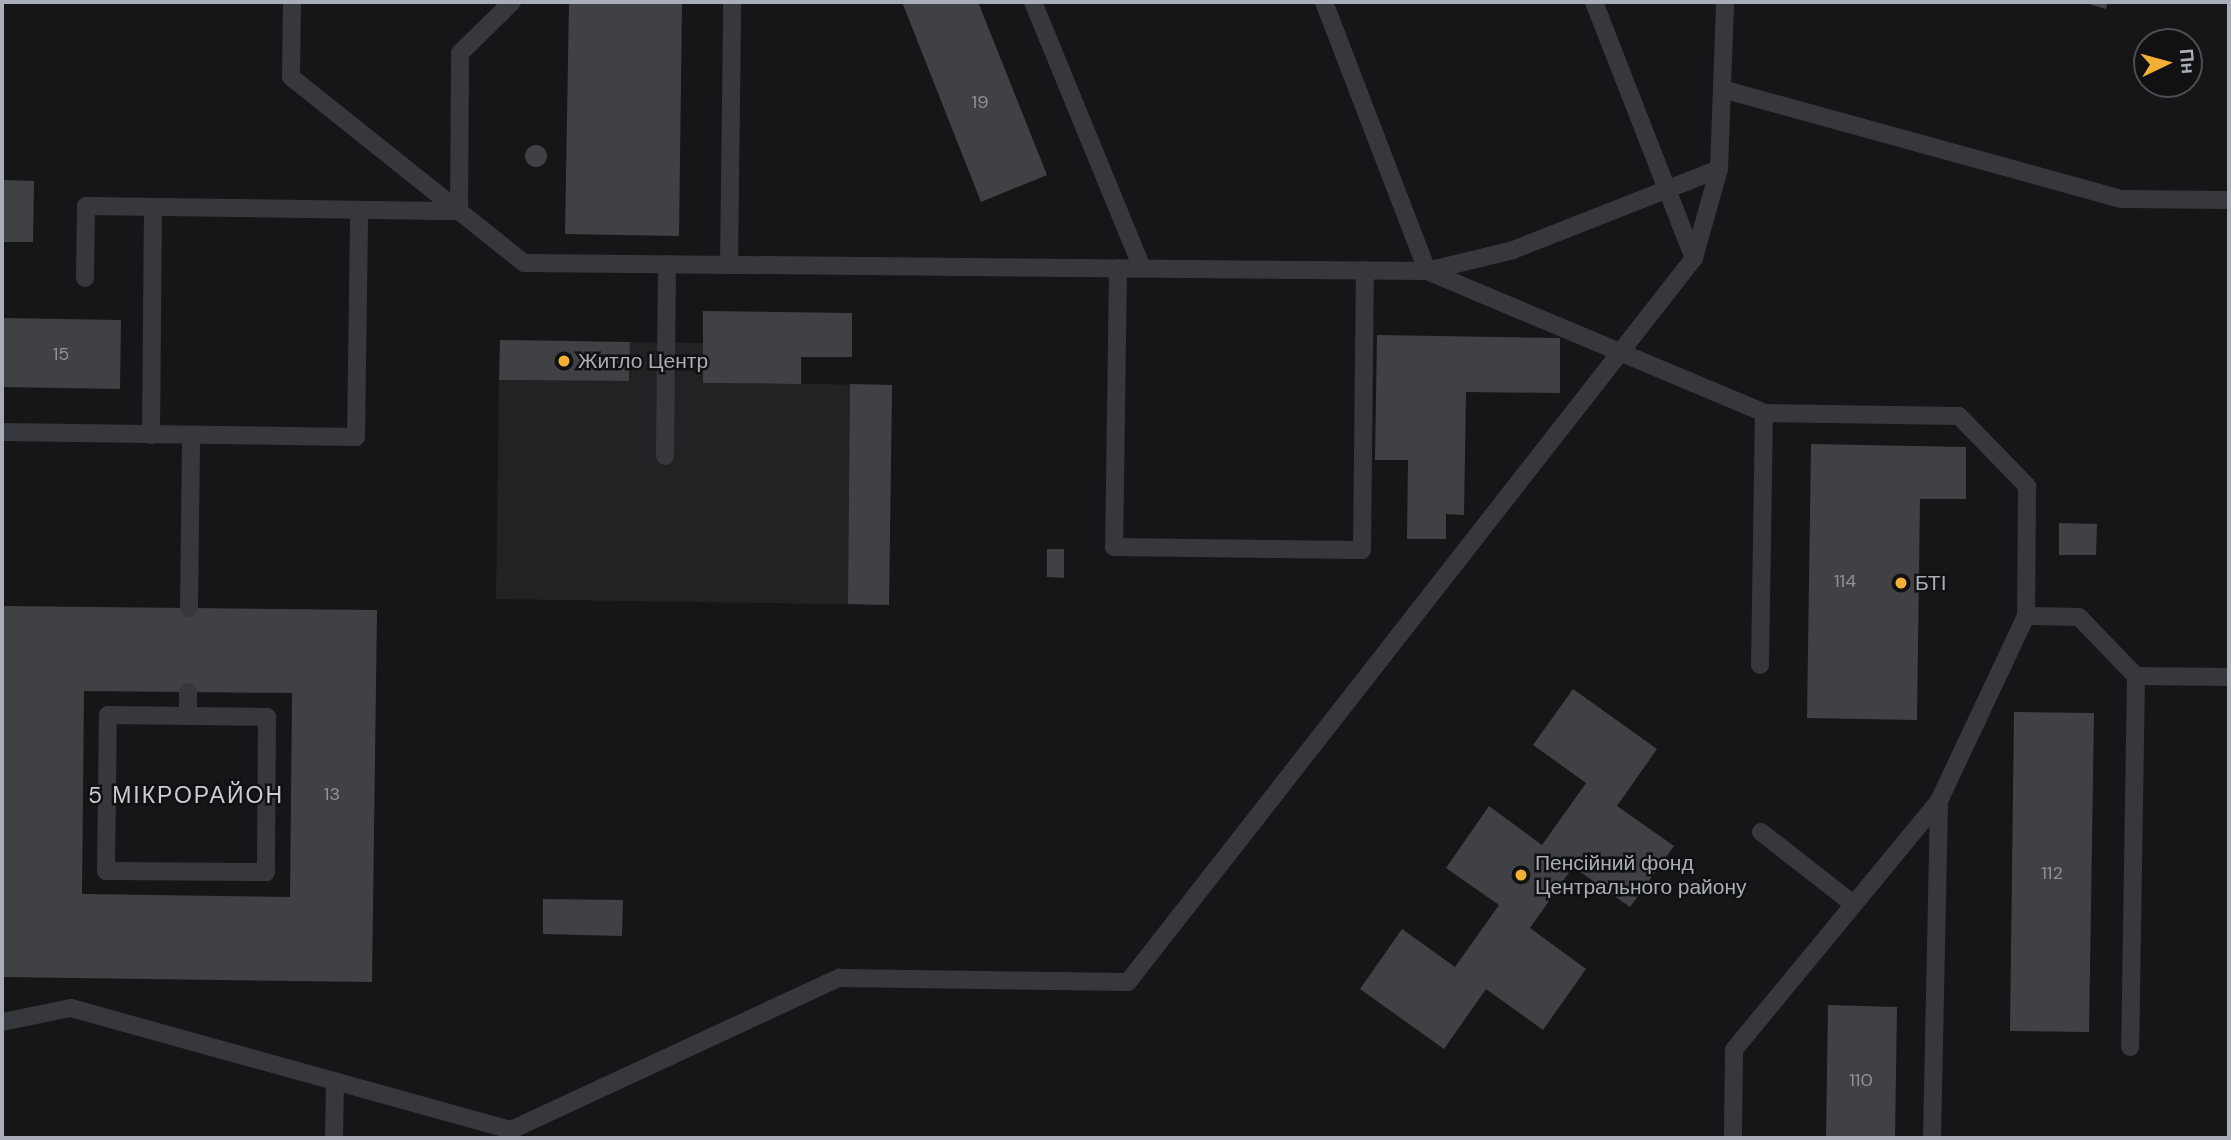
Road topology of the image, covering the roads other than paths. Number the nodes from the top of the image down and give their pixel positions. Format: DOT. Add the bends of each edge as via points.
graph roads {
  1 [pos="292,2"];
  2 [pos="512,2"];
  3 [pos="732,2"];
  4 [pos="1033,2"];
  5 [pos="1324,2"];
  6 [pos="1594,2"];
  7 [pos="1725,2"];
  8 [pos="1722,89"];
  9 [pos="1719,169"];
  10 [pos="1668,189"];
  11 [pos="2229,200"];
  12 [pos="153,207"];
  13 [pos="359,210"];
  14 [pos="459,211"];
  15 [pos="1694,258"];
  16 [pos="667,264"];
  17 [pos="729,265"];
  18 [pos="1118,268"];
  19 [pos="1142,268"];
  20 [pos="1365,270"];
  21 [pos="1427,271"];
  22 [pos="85,278"];
  23 [pos="1621,352"];
  24 [pos="1764,413"];
  25 [pos="2,432"];
  26 [pos="151,435"];
  27 [pos="191,435"];
  28 [pos="665,456"];
  29 [pos="189,608"];
  30 [pos="2026,616"];
  31 [pos="1760,665"];
  32 [pos="2136,676"];
  33 [pos="2229,677"];
  34 [pos="188,692"];
  35 [pos="188,716"];
  36 [pos="1939,801"];
  37 [pos="1761,832"];
  38 [pos="1853,904"];
  39 [pos="2,1022"];
  40 [pos="2130,1047"];
  41 [pos="335,1081"];
  42 [pos="334,1138"];
  43 [pos="1733,1138"];
  44 [pos="1931,1138"];
  1 -- 14 [label="lane" via="291,77"];
  2 -- 14 [label="lane" via="460,53"];
  3 -- 17 [label="lane"];
  4 -- 19 [label="lane"];
  5 -- 21 [label="lane"];
  6 -- 10 [label="lane"];
  7 -- 8 [label="lane"];
  8 -- 9 [label="lane"];
  8 -- 11 [label="lane" via="2122,199"];
  9 -- 10 [label="lane"];
  9 -- 15 [label="lane"];
  10 -- 15 [label="lane"];
  10 -- 21 [label="lane" via="1513,250"];
  12 -- 13 [label="lane"];
  12 -- 22 [label="lane" via="86,206"];
  12 -- 26 [label="lane"];
  13 -- 14 [label="lane"];
  13 -- 27 [label="lane" via="356,437"];
  14 -- 16 [label="lane" via="524,263"];
  15 -- 23 [label="lane"];
  16 -- 17 [label="lane"];
  16 -- 28 [label="lane"];
  17 -- 18 [label="lane"];
  18 -- 19 [label="lane"];
  18 -- 20 [label="lane" via="1114,547 1362,550"];
  19 -- 20 [label="lane"];
  20 -- 21 [label="lane"];
  21 -- 23 [label="lane"];
  23 -- 24 [label="lane"];
  23 -- 41 [label="lane" via="1128,982 839,978 512,1130"];
  24 -- 30 [label="lane" via="1959,416 2027,486"];
  24 -- 31 [label="lane"];
  25 -- 26 [label="lane"];
  26 -- 27 [label="lane"];
  27 -- 29 [label="lane"];
  30 -- 32 [label="lane" via="2079,617"];
  30 -- 36 [label="lane"];
  32 -- 33 [label="lane"];
  32 -- 40 [label="lane"];
  34 -- 35 [label="lane"];
  35 -- 35 [label="lane" via="267,717 266,872 106,871 108,715"];
  36 -- 38 [label="lane"];
  36 -- 44 [label="lane"];
  37 -- 38 [label="lane"];
  38 -- 43 [label="lane" via="1734,1049"];
  39 -- 41 [label="lane" via="71,1008"];
  41 -- 42 [label="lane"];
}
